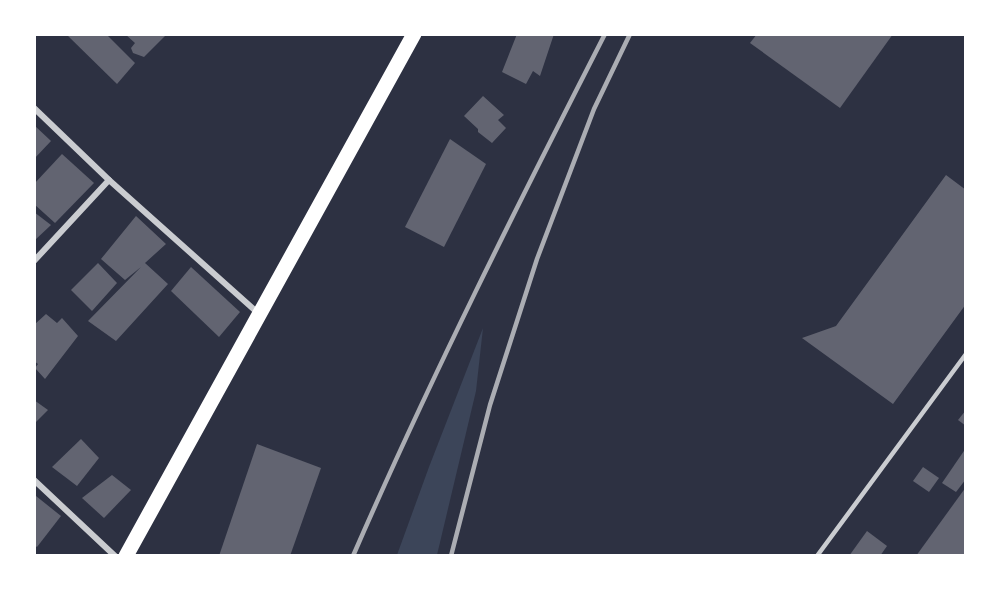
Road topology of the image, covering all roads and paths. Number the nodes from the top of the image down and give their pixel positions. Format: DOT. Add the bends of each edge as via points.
graph roads {
  1 [pos="414,34"];
  2 [pos="34,108"];
  3 [pos="109,180"];
  4 [pos="34,261"];
  5 [pos="259,314"];
  6 [pos="966,354"];
  7 [pos="34,480"];
  8 [pos="115,555"];
  9 [pos="126,555"];
  10 [pos="817,555"];
  1 -- 5 [label="main road"];
  2 -- 3 [label="street"];
  3 -- 4 [label="street"];
  3 -- 5 [label="street"];
  5 -- 9 [label="main road"];
  6 -- 10 [label="lane"];
  7 -- 8 [label="street"];
}
